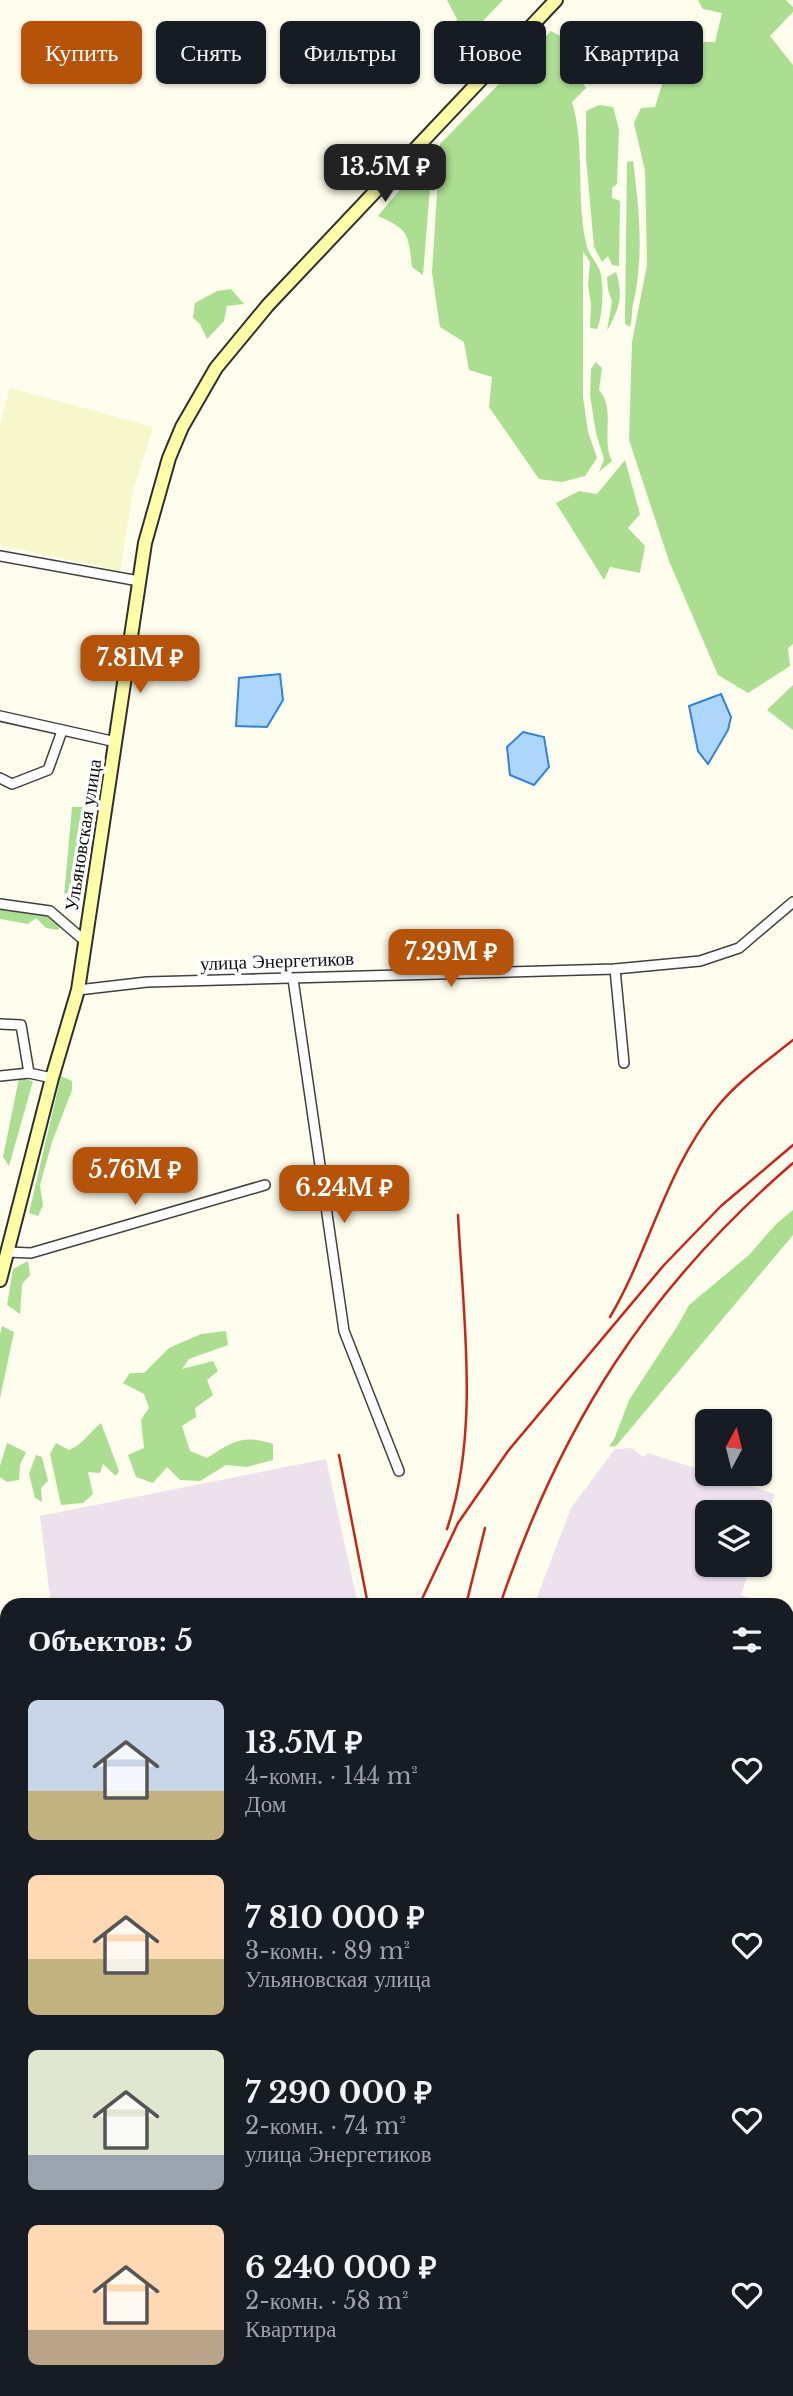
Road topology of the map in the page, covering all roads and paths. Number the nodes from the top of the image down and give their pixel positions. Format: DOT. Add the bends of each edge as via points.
graph roads {
  1 [pos="556,0"];
  2 [pos="0,556"];
  3 [pos="139,581"];
  4 [pos="0,716"];
  5 [pos="62,731"];
  6 [pos="116,741"];
  7 [pos="0,778"];
  8 [pos="793,902"];
  9 [pos="0,904"];
  10 [pos="86,942"];
  11 [pos="615,969"];
  12 [pos="293,979"];
  13 [pos="78,990"];
  14 [pos="0,1024"];
  15 [pos="624,1063"];
  16 [pos="29,1073"];
  17 [pos="0,1076"];
  18 [pos="52,1078"];
  19 [pos="265,1185"];
  20 [pos="7,1252"];
  21 [pos="0,1280"];
  22 [pos="399,1471"];
  1 -- 3 [label="main road, Ульяновская улица" via="268,305 216,368 182,427 160,483"];
  2 -- 3 [label="street"];
  3 -- 6 [label="main road, Ульяновская улица"];
  4 -- 5 [label="street"];
  5 -- 6 [label="street"];
  5 -- 7 [label="street" via="48,770 12,784"];
  6 -- 10 [label="main road, Ульяновская улица"];
  8 -- 11 [label="street, улица Энергетиков" via="739,948 700,961"];
  9 -- 10 [label="street" via="50,911"];
  10 -- 13 [label="main road, Ульяновская улица"];
  11 -- 12 [label="street, улица Энергетиков"];
  11 -- 15 [label="street"];
  12 -- 13 [label="street, улица Энергетиков" via="147,982"];
  12 -- 22 [label="street" via="344,1331"];
  13 -- 18 [label="main road, Ульяновская улица"];
  14 -- 16 [label="street" via="21,1025"];
  16 -- 17 [label="street"];
  16 -- 18 [label="street"];
  18 -- 20 [label="main road, Ульяновская улица"];
  19 -- 20 [label="street" via="32,1253"];
  20 -- 21 [label="main road, Ульяновская улица"];
}
